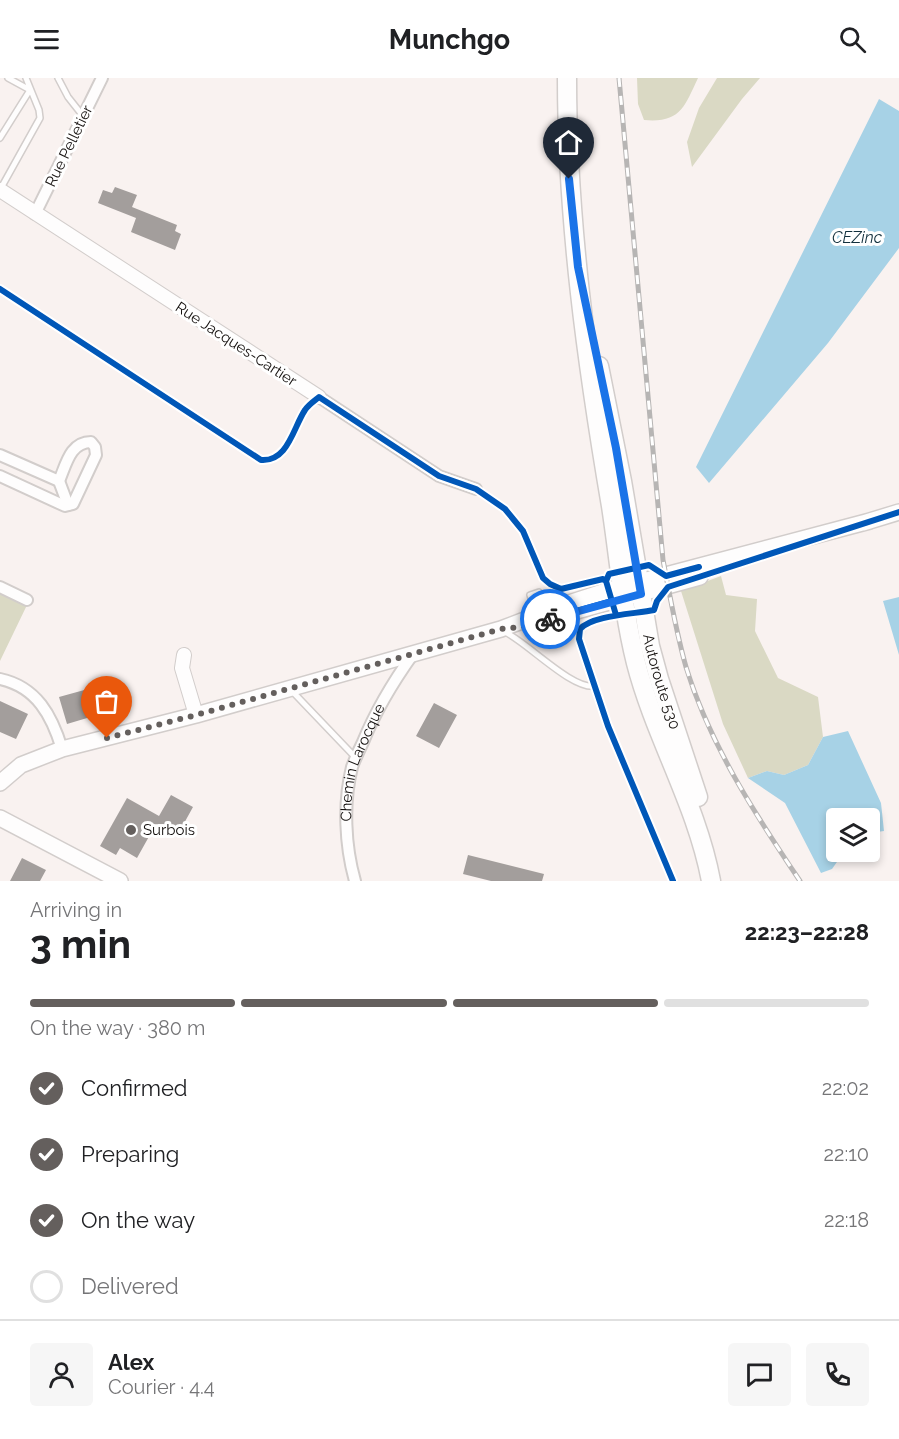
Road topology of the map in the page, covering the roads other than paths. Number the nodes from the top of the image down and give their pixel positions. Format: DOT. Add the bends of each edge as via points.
graph roads {
  1 [pos="8,78"];
  2 [pos="26,78"];
  3 [pos="58,78"];
  4 [pos="102,78"];
  5 [pos="567,78"];
  6 [pos="30,90"];
  7 [pos="83,116"];
  8 [pos="0,138"];
  9 [pos="0,190"];
  10 [pos="35,214"];
  11 [pos="319,397"];
  12 [pos="0,455"];
  13 [pos="0,476"];
  14 [pos="59,481"];
  15 [pos="477,489"];
  16 [pos="68,505"];
  17 [pos="899,512"];
  18 [pos="0,587"];
  19 [pos="632,590"];
  20 [pos="27,600"];
  21 [pos="501,629"];
  22 [pos="413,654"];
  23 [pos="184,655"];
  24 [pos="0,679"];
  25 [pos="595,686"];
  26 [pos="290,689"];
  27 [pos="196,715"];
  28 [pos="62,749"];
  29 [pos="356,758"];
  30 [pos="0,783"];
  31 [pos="0,818"];
  32 [pos="120,881"];
  33 [pos="355,881"];
  34 [pos="711,881"];
  35 [pos="721,881"];
  1 -- 6 [label="lane"];
  2 -- 6 [label="lane"];
  3 -- 7 [label="lane"];
  4 -- 7 [label="street, Rue Pelletier"];
  5 -- 19 [label="highway, Autoroute 530" via="568,166 590,383"];
  6 -- 8 [label="lane"];
  6 -- 9 [label="lane" via="40,118"];
  7 -- 10 [label="street, Rue Pelletier"];
  9 -- 10 [label="street, Rue Jacques-Cartier"];
  10 -- 11 [label="street, Rue Jacques-Cartier"];
  11 -- 15 [label="street, Rue Jacques-Cartier" via="439,476"];
  12 -- 14 [label="street"];
  13 -- 16 [label="street"];
  14 -- 16 [label="street"];
  14 -- 16 [label="street" via="73,449 91,442 96,455 77,499"];
  17 -- 19 [label="main road" via="709,574"];
  18 -- 20 [label="street"];
  19 -- 21 [label="main road" via="551,609"];
  19 -- 21 [label="main road" via="528,626"];
  19 -- 34 [label="highway, Autoroute 530" via="631,642 642,684 695,822"];
  19 -- 35 [label="highway, Autoroute 530"];
  21 -- 22 [label="main road"];
  21 -- 25 [label="lane" via="519,638 575,682"];
  22 -- 26 [label="main road"];
  22 -- 29 [label="street, Chemin Larocque" via="375,712"];
  23 -- 27 [label="street" via="182,668"];
  24 -- 28 [label="street" via="29,691 41,703 55,726"];
  26 -- 27 [label="main road"];
  26 -- 29 [label="lane"];
  27 -- 28 [label="main road"];
  28 -- 30 [label="main road" via="21,765"];
  29 -- 33 [label="street, Chemin Larocque" via="346,829"];
  31 -- 32 [label="main road"];
}
